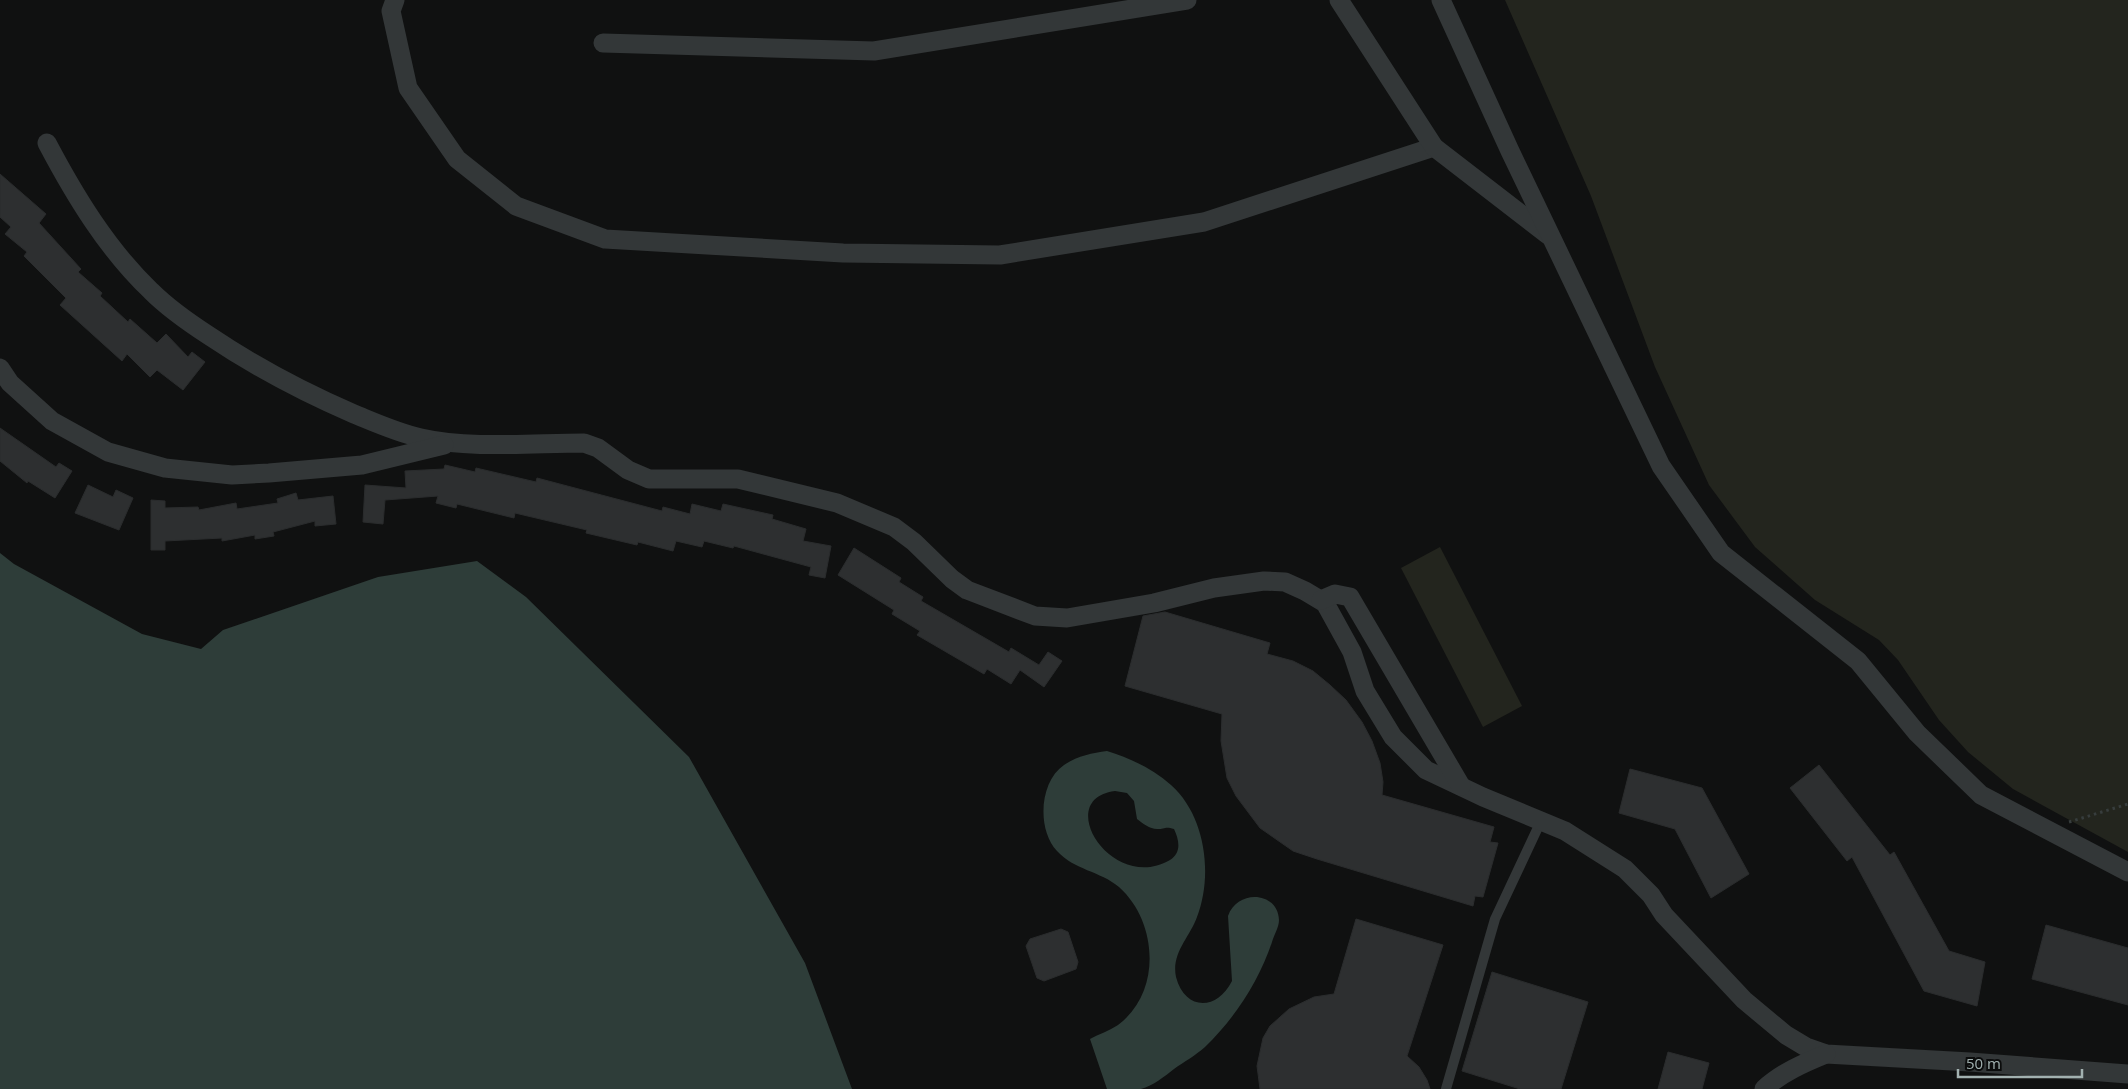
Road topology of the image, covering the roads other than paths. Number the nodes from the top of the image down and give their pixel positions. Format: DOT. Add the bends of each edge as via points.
graph roads {
  1 [pos="395,0"];
  2 [pos="1187,0"];
  3 [pos="1339,0"];
  4 [pos="1441,0"];
  5 [pos="603,43"];
  6 [pos="47,143"];
  7 [pos="1434,147"];
  8 [pos="1551,237"];
  9 [pos="0,368"];
  10 [pos="453,443"];
  11 [pos="1321,600"];
  12 [pos="1461,786"];
  13 [pos="1541,821"];
  14 [pos="2128,872"];
  15 [pos="1826,1054"];
  16 [pos="2128,1074"];
  17 [pos="1446,1089"];
  18 [pos="1764,1089"];
  1 -- 7 [label="street" via="391,11 408,88 457,159 516,206 605,239 843,253 1000,256 1204,222"];
  2 -- 5 [label="street" via="874,52"];
  3 -- 7 [label="street"];
  4 -- 8 [label="street"];
  6 -- 10 [label="street" via="87,212 123,262 182,318 312,396 380,425 420,438"];
  7 -- 8 [label="street"];
  8 -- 14 [label="street" via="1661,466 1721,553 1858,661 1917,733 1981,796"];
  9 -- 10 [label="street" via="10,383 52,421 108,452 165,468 232,475 362,465"];
  10 -- 11 [label="street" via="584,443 649,479 738,479 837,504 894,527 968,590 1035,616 1067,618 1264,581 1285,582"];
  11 -- 12 [label="street" via="1340,628 1366,691 1393,737 1426,770"];
  11 -- 12 [label="street" via="1335,594 1350,597"];
  12 -- 13 [label="street"];
  13 -- 15 [label="street" via="1566,831 1625,869 1744,1000 1786,1035"];
  13 -- 17 [label="lane" via="1495,919"];
  15 -- 16 [label="street"];
  15 -- 18 [label="street" via="1793,1069"];
}
